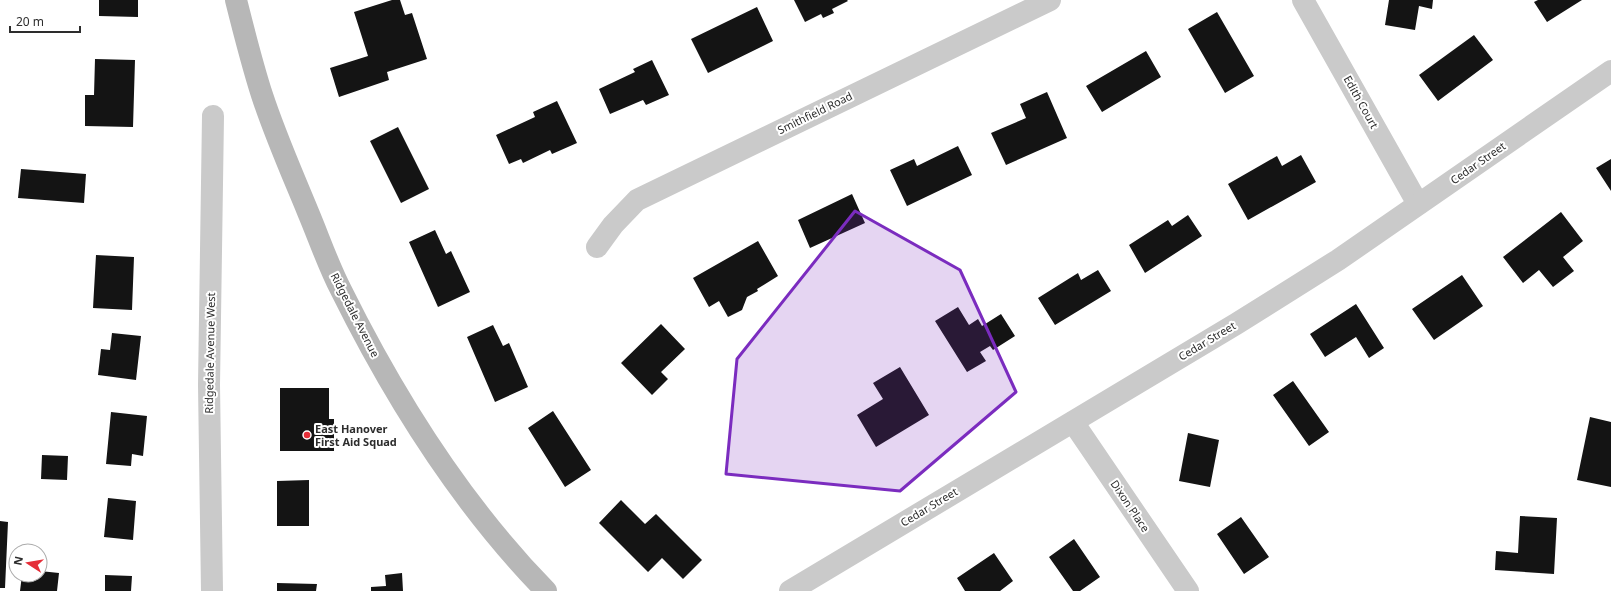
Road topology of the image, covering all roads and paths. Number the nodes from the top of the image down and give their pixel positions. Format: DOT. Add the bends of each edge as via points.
graph roads {
  1 [pos="236,0"];
  2 [pos="1050,0"];
  3 [pos="1303,0"];
  4 [pos="1611,71"];
  5 [pos="213,116"];
  6 [pos="1418,204"];
  7 [pos="597,247"];
  8 [pos="1073,422"];
  9 [pos="212,591"];
  10 [pos="546,591"];
  11 [pos="790,591"];
  12 [pos="1188,591"];
  1 -- 10 [label="main road, Ridgedale Avenue" via="262,95 290,170 340,288 377,360 418,428 473,507"];
  2 -- 7 [label="street, Smithfield Road" via="637,200 613,225"];
  3 -- 6 [label="street, Edith Court"];
  4 -- 6 [label="street, Cedar Street"];
  5 -- 9 [label="street, Ridgedale Avenue West" via="209,385"];
  6 -- 8 [label="street, Cedar Street" via="1338,260"];
  8 -- 11 [label="street, Cedar Street"];
  8 -- 12 [label="street, Dixon Place"];
}
